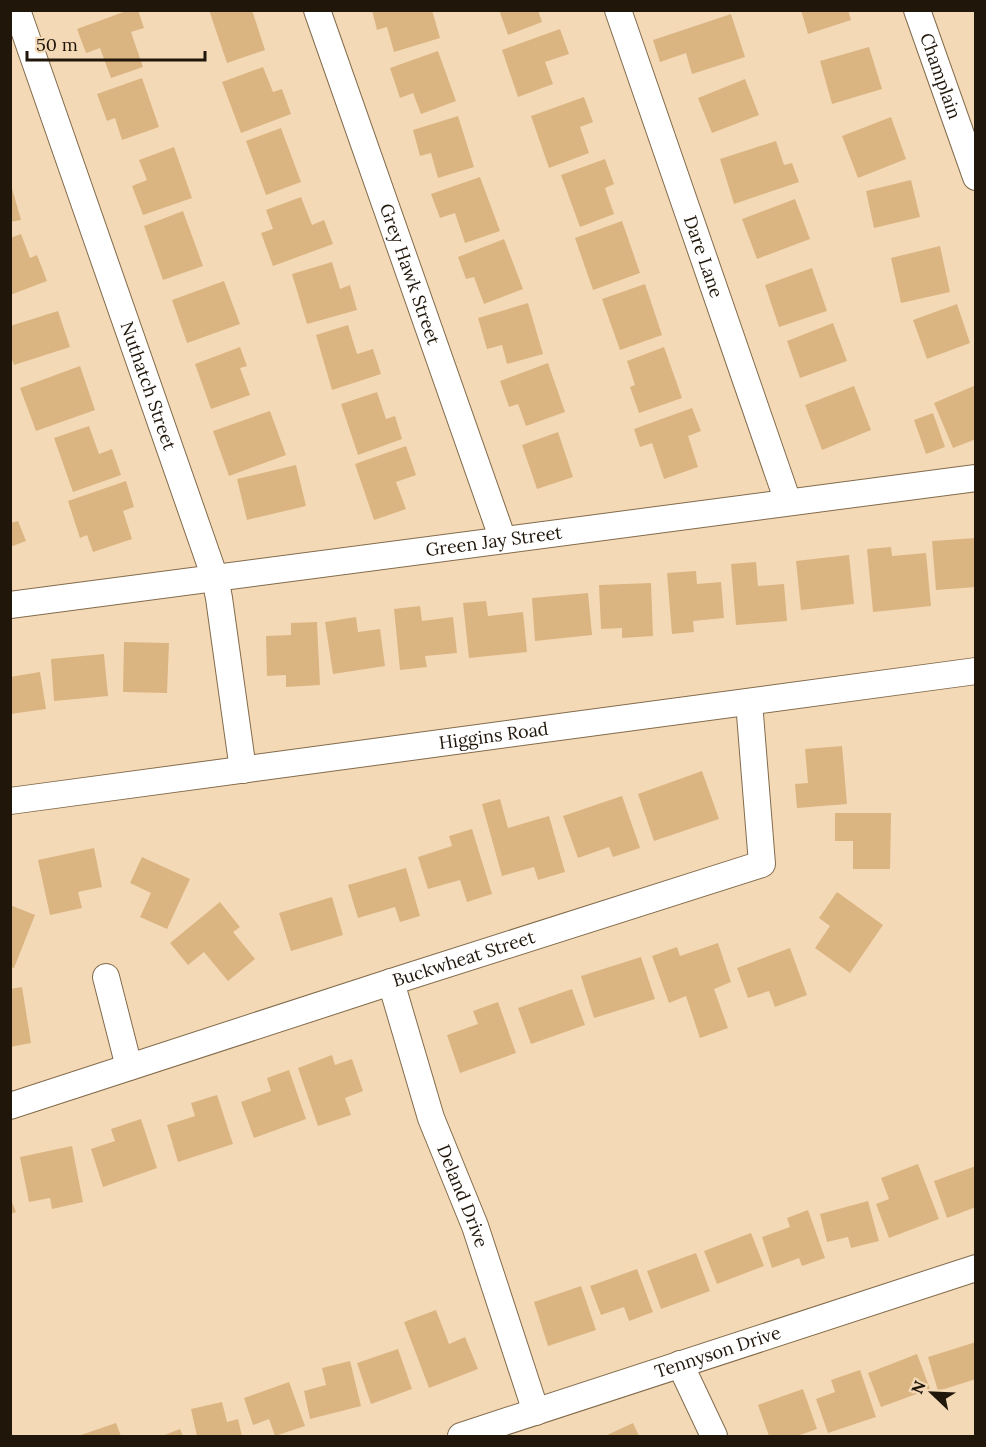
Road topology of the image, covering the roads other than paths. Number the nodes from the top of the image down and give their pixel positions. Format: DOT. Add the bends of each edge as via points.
graph roads {
  1 [pos="17,10"];
  2 [pos="317,10"];
  3 [pos="618,10"];
  4 [pos="916,10"];
  5 [pos="975,177"];
  6 [pos="975,478"];
  7 [pos="788,502"];
  8 [pos="503,540"];
  9 [pos="215,578"];
  10 [pos="10,605"];
  11 [pos="975,671"];
  12 [pos="749,702"];
  13 [pos="243,770"];
  14 [pos="10,801"];
  15 [pos="106,977"];
  16 [pos="391,982"];
  17 [pos="129,1067"];
  18 [pos="10,1106"];
  19 [pos="975,1268"];
  20 [pos="680,1364"];
  21 [pos="536,1412"];
  22 [pos="461,1437"];
  23 [pos="714,1437"];
  1 -- 9 [label="street, Nuthatch Street"];
  2 -- 8 [label="street, Grey Hawk Street"];
  3 -- 7 [label="street, Dare Lane"];
  4 -- 5 [label="street, Champlain"];
  6 -- 7 [label="street, Green Jay Street"];
  7 -- 8 [label="street, Green Jay Street"];
  8 -- 9 [label="street, Green Jay Street"];
  9 -- 10 [label="street, Green Jay Street"];
  9 -- 13 [label="street, Nuthatch Street"];
  11 -- 12 [label="street, Higgins Road"];
  12 -- 13 [label="street, Higgins Road"];
  12 -- 16 [label="street, Buckwheat Street" via="762,864"];
  13 -- 14 [label="street, Higgins Road"];
  15 -- 17 [label="street"];
  16 -- 17 [label="street, Buckwheat Street"];
  16 -- 21 [label="street, Deland Drive" via="431,1118 475,1226"];
  17 -- 18 [label="street, Buckwheat Street"];
  19 -- 20 [label="street, Tennyson Drive"];
  20 -- 21 [label="street, Tennyson Drive"];
  20 -- 23 [label="street"];
  21 -- 22 [label="street, Tennyson Drive"];
}
